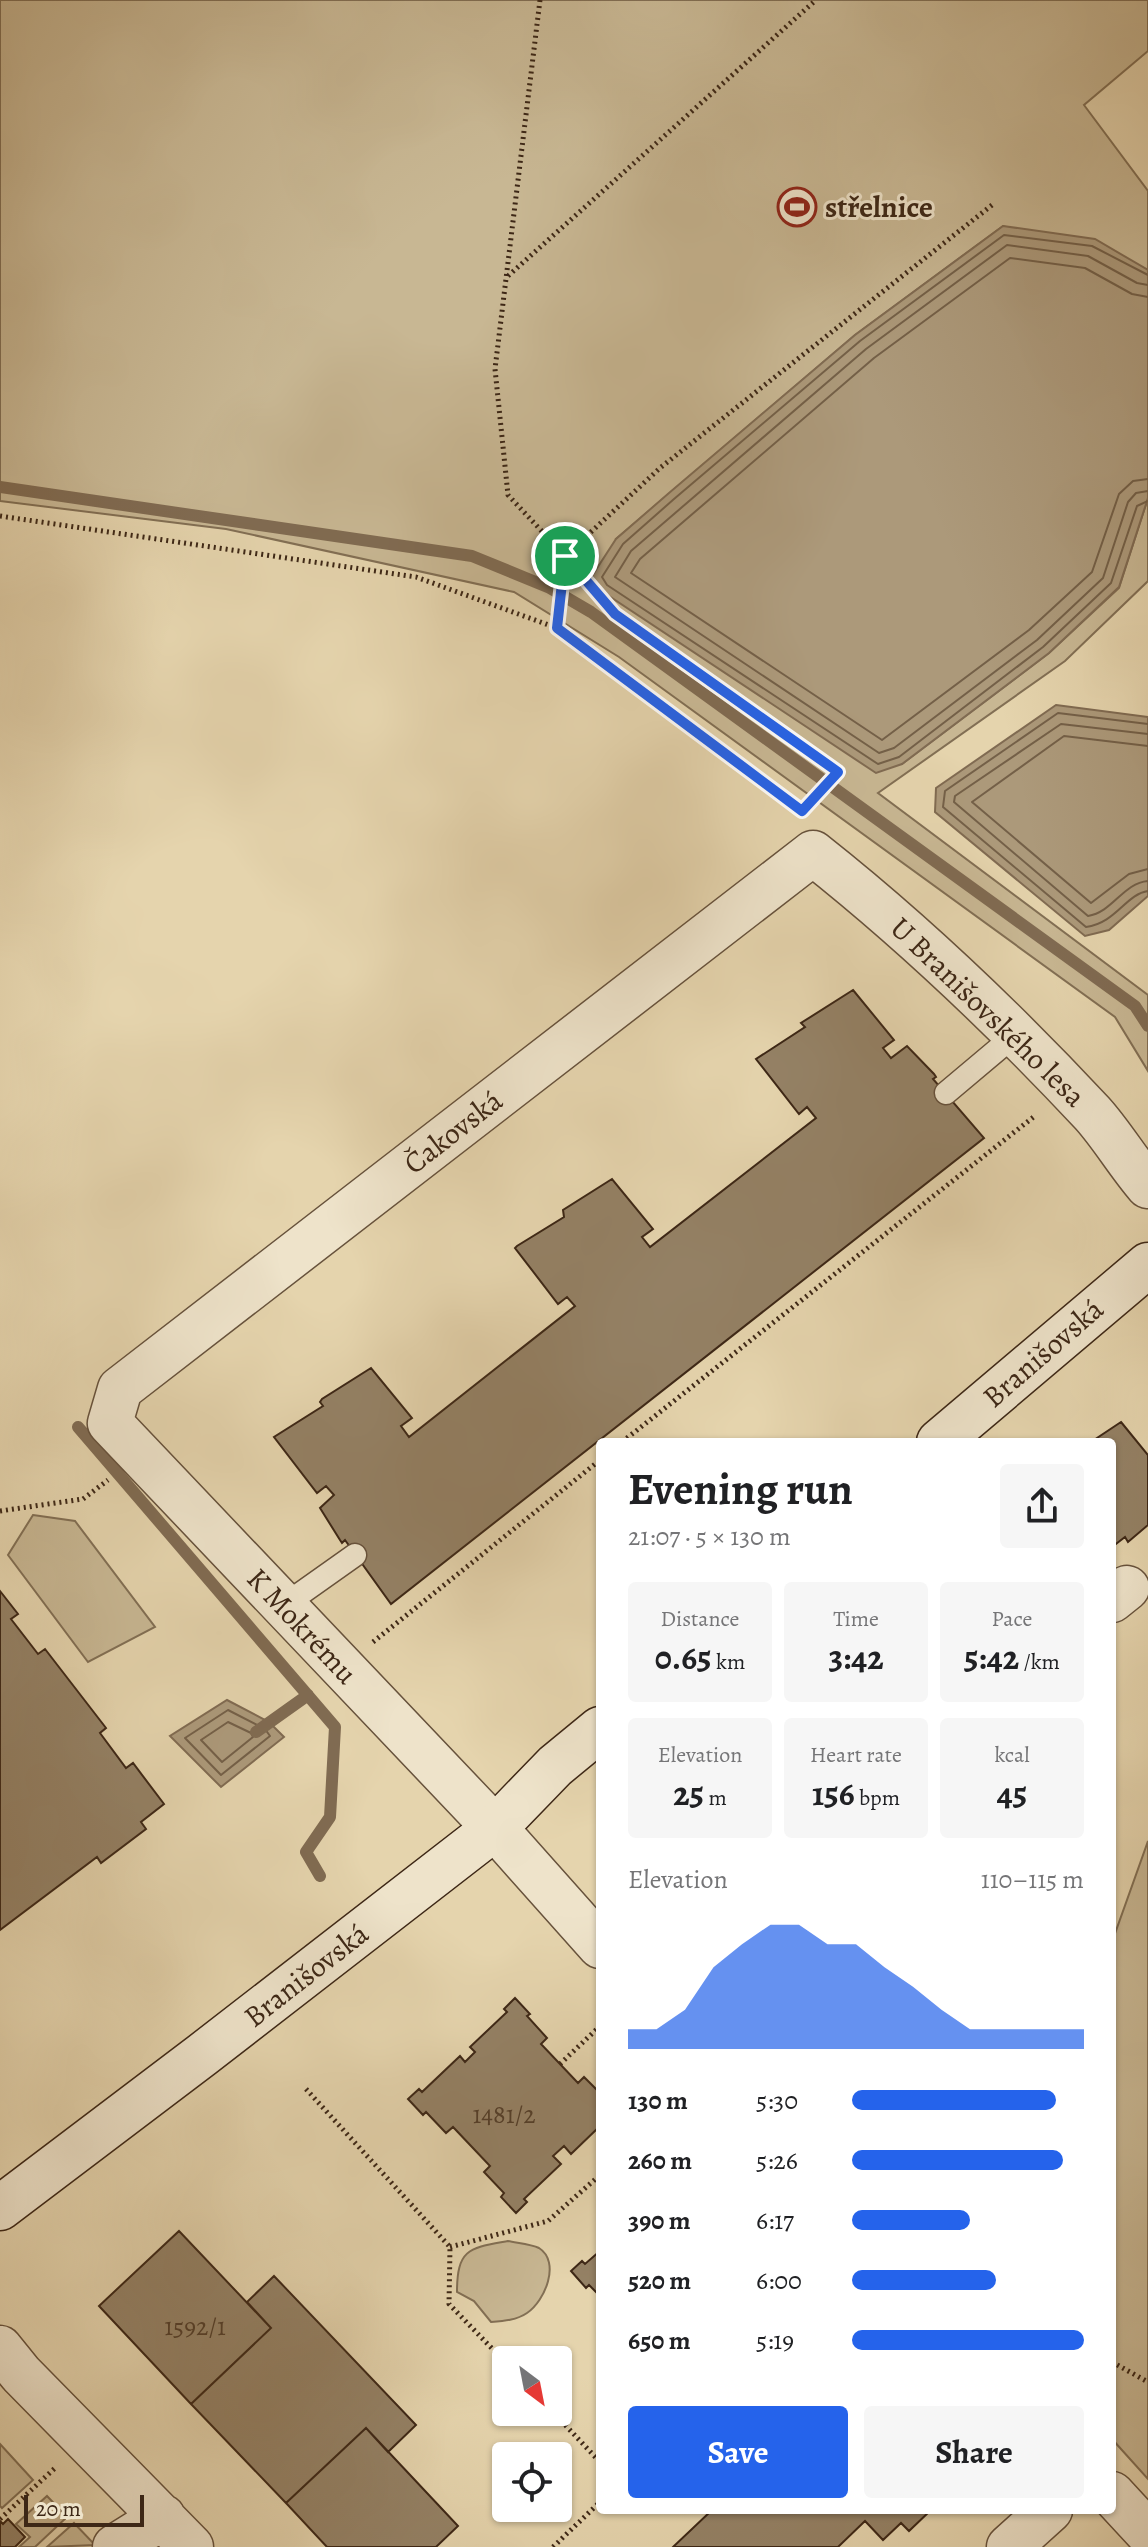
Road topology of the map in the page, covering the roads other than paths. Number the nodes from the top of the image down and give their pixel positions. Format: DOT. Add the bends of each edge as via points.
graph roads {
  1 [pos="813,853"];
  2 [pos="1015,1035"];
  3 [pos="946,1093"];
  4 [pos="1148,1186"];
  5 [pos="1148,1265"];
  6 [pos="110,1423"];
  7 [pos="944,1438"];
  8 [pos="355,1555"];
  9 [pos="283,1606"];
  10 [pos="596,1732"];
  11 [pos="495,1828"];
  12 [pos="596,1942"];
  13 [pos="0,2208"];
  14 [pos="0,2348"];
  15 [pos="1116,2498"];
  16 [pos="1046,2514"];
  17 [pos="177,2532"];
  18 [pos="1148,2533"];
  19 [pos="115,2547"];
  20 [pos="1009,2547"];
  1 -- 2 [label="street, U Branišovského lesa" via="915,938"];
  1 -- 6 [label="street, Čakovská" via="120,1389"];
  2 -- 3 [label="lane"];
  2 -- 4 [label="street, U Branišovského lesa" via="1094,1116"];
  5 -- 7 [label="street, Branišovská"];
  6 -- 9 [label="street, K Mokrému"];
  8 -- 9 [label="lane"];
  9 -- 11 [label="street, K Mokrému"];
  10 -- 11 [label="street, Branišovská"];
  11 -- 12 [label="street, K Mokrému"];
  11 -- 13 [label="street, Branišovská"];
  14 -- 17 [label="street"];
  15 -- 18 [label="street"];
  16 -- 20 [label="street"];
  17 -- 19 [label="street"];
}
